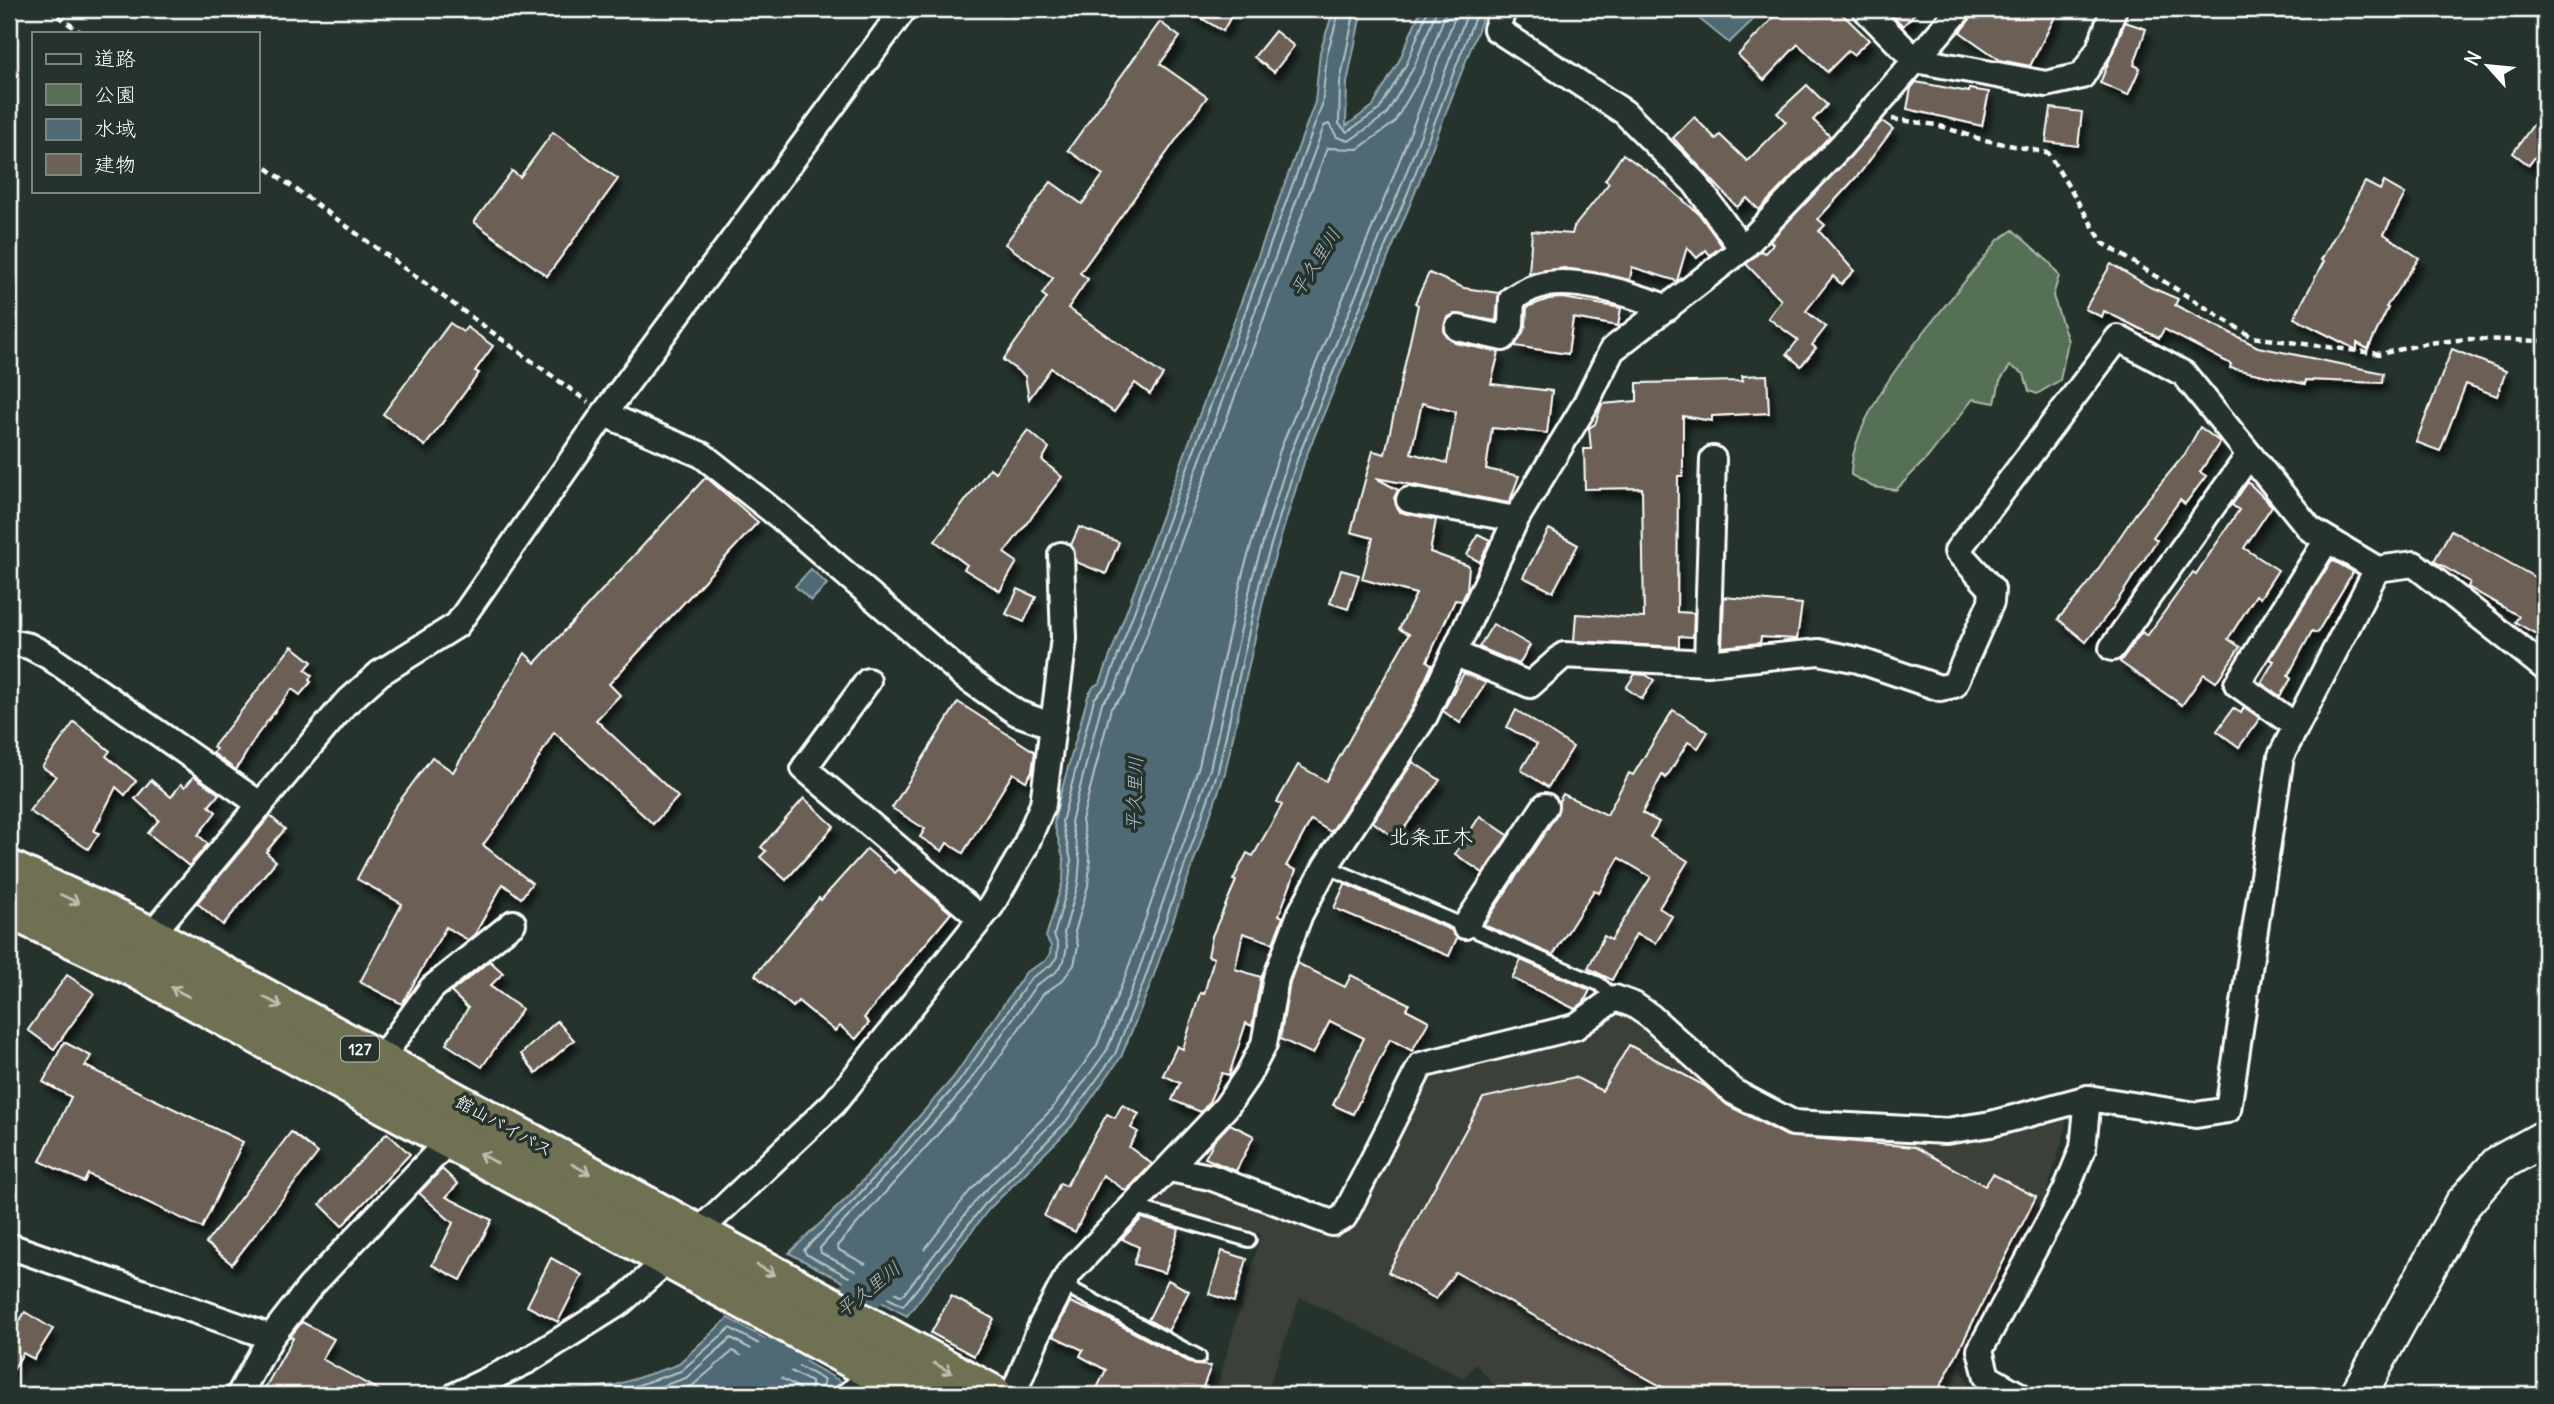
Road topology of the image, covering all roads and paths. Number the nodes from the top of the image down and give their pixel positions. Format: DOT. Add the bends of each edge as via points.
graph roads {
  1 [pos="48,9"];
  2 [pos="904,9"];
  3 [pos="1504,9"];
  4 [pos="1864,9"];
  5 [pos="1960,9"];
  6 [pos="2114,9"];
  7 [pos="81,32"];
  8 [pos="1915,60"];
  9 [pos="1873,110"];
  10 [pos="259,162"];
  11 [pos="1742,249"];
  12 [pos="1668,308"];
  13 [pos="1458,328"];
  14 [pos="2545,341"];
  15 [pos="604,414"];
  16 [pos="2249,455"];
  17 [pos="1713,459"];
  18 [pos="1409,500"];
  19 [pos="1516,519"];
  20 [pos="2328,540"];
  21 [pos="1061,555"];
  22 [pos="2377,569"];
  23 [pos="9,642"];
  24 [pos="2112,648"];
  25 [pos="1457,653"];
  26 [pos="1707,663"];
  27 [pos="2545,668"];
  28 [pos="868,681"];
  29 [pos="1051,725"];
  30 [pos="2296,726"];
  31 [pos="261,805"];
  32 [pos="1545,806"];
  33 [pos="1326,866"];
  34 [pos="9,870"];
  35 [pos="9,908"];
  36 [pos="980,918"];
  37 [pos="513,923"];
  38 [pos="1465,926"];
  39 [pos="150,936"];
  40 [pos="1615,998"];
  41 [pos="380,1060"];
  42 [pos="2088,1098"];
  43 [pos="451,1138"];
  44 [pos="2545,1138"];
  45 [pos="1169,1169"];
  46 [pos="1132,1206"];
  47 [pos="1249,1240"];
  48 [pos="9,1246"];
  49 [pos="687,1247"];
  50 [pos="1062,1284"];
  51 [pos="271,1337"];
  52 [pos="1199,1357"];
  53 [pos="878,1364"];
  54 [pos="239,1395"];
  55 [pos="456,1395"];
  56 [pos="919,1395"];
  57 [pos="993,1395"];
  58 [pos="1013,1395"];
  59 [pos="2019,1395"];
  60 [pos="2358,1395"];
  1 -- 7 [label="path"];
  2 -- 15 [label="street"];
  3 -- 11 [label="street" via="1496,29 1624,112 1695,183"];
  4 -- 8 [label="street"];
  5 -- 8 [label="street"];
  6 -- 8 [label="street" via="2099,49 2082,76 2046,84"];
  8 -- 9 [label="street"];
  9 -- 11 [label="street"];
  9 -- 14 [label="path" via="1896,120 1937,125 2048,153 2103,243 2252,337 2379,354 2428,342"];
  10 -- 15 [label="path"];
  11 -- 12 [label="street"];
  12 -- 13 [label="street" via="1630,293 1562,284 1533,287 1512,299 1511,325 1503,338"];
  12 -- 19 [label="street" via="1612,350 1584,407"];
  15 -- 29 [label="street" via="702,455 964,676 1017,713"];
  15 -- 31 [label="street" via="457,625 380,673 353,697"];
  16 -- 20 [label="street" via="2309,529"];
  16 -- 24 [label="street"];
  16 -- 26 [label="street" via="2184,374 2118,338 1957,551 1992,589 1954,685 1940,688 1819,652"];
  17 -- 26 [label="street"];
  18 -- 19 [label="street"];
  19 -- 25 [label="street"];
  20 -- 22 [label="street"];
  20 -- 30 [label="street" via="2237,684"];
  21 -- 29 [label="street" via="1064,638"];
  22 -- 27 [label="street" via="2414,564"];
  22 -- 30 [label="street"];
  23 -- 31 [label="street" via="48,656"];
  25 -- 26 [label="street" via="1530,685 1564,655"];
  25 -- 33 [label="street" via="1425,716"];
  28 -- 36 [label="street" via="804,768"];
  29 -- 36 [label="street" via="1043,804 1024,849"];
  30 -- 42 [label="street" via="2281,756 2228,1110 2196,1115"];
  31 -- 39 [label="street"];
  32 -- 38 [label="street"];
  33 -- 38 [label="lane"];
  33 -- 45 [label="street" via="1300,914 1276,978 1264,1044 1248,1075 1226,1107"];
  34 -- 39 [label="highway, 館山バイパス / 127, one-way"];
  43 -- 35 [label="highway, 館山バイパス / 127, one-way" via="136,968"];
  36 -- 49 [label="street" via="834,1103"];
  37 -- 41 [label="street" via="432,988"];
  38 -- 40 [label="lane" via="1598,984"];
  39 -- 41 [label="highway, 館山バイパス / 127, one-way"];
  40 -- 42 [label="street" via="1650,1016 1734,1092 1793,1123 1946,1131"];
  40 -- 45 [label="street" via="1575,1027 1421,1065 1344,1217 1332,1223 1210,1177"];
  41 -- 49 [label="highway, 館山バイパス / 127, one-way"];
  42 -- 59 [label="street" via="2083,1148 2066,1190 1980,1350 1987,1377"];
  49 -- 43 [label="highway, 館山バイパス / 127, one-way"];
  43 -- 51 [label="street" via="310,1287"];
  44 -- 60 [label="street" via="2498,1164 2463,1204"];
  45 -- 46 [label="street"];
  46 -- 47 [label="lane"];
  46 -- 50 [label="street"];
  48 -- 51 [label="street"];
  49 -- 53 [label="highway, 館山バイパス / 127"];
  49 -- 55 [label="street" via="594,1319 527,1361"];
  50 -- 52 [label="lane"];
  50 -- 58 [label="street"];
  51 -- 54 [label="street"];
  53 -- 56 [label="highway, 館山バイパス / 127"];
  53 -- 57 [label="highway, 館山バイパス / 127, one-way"];
}
